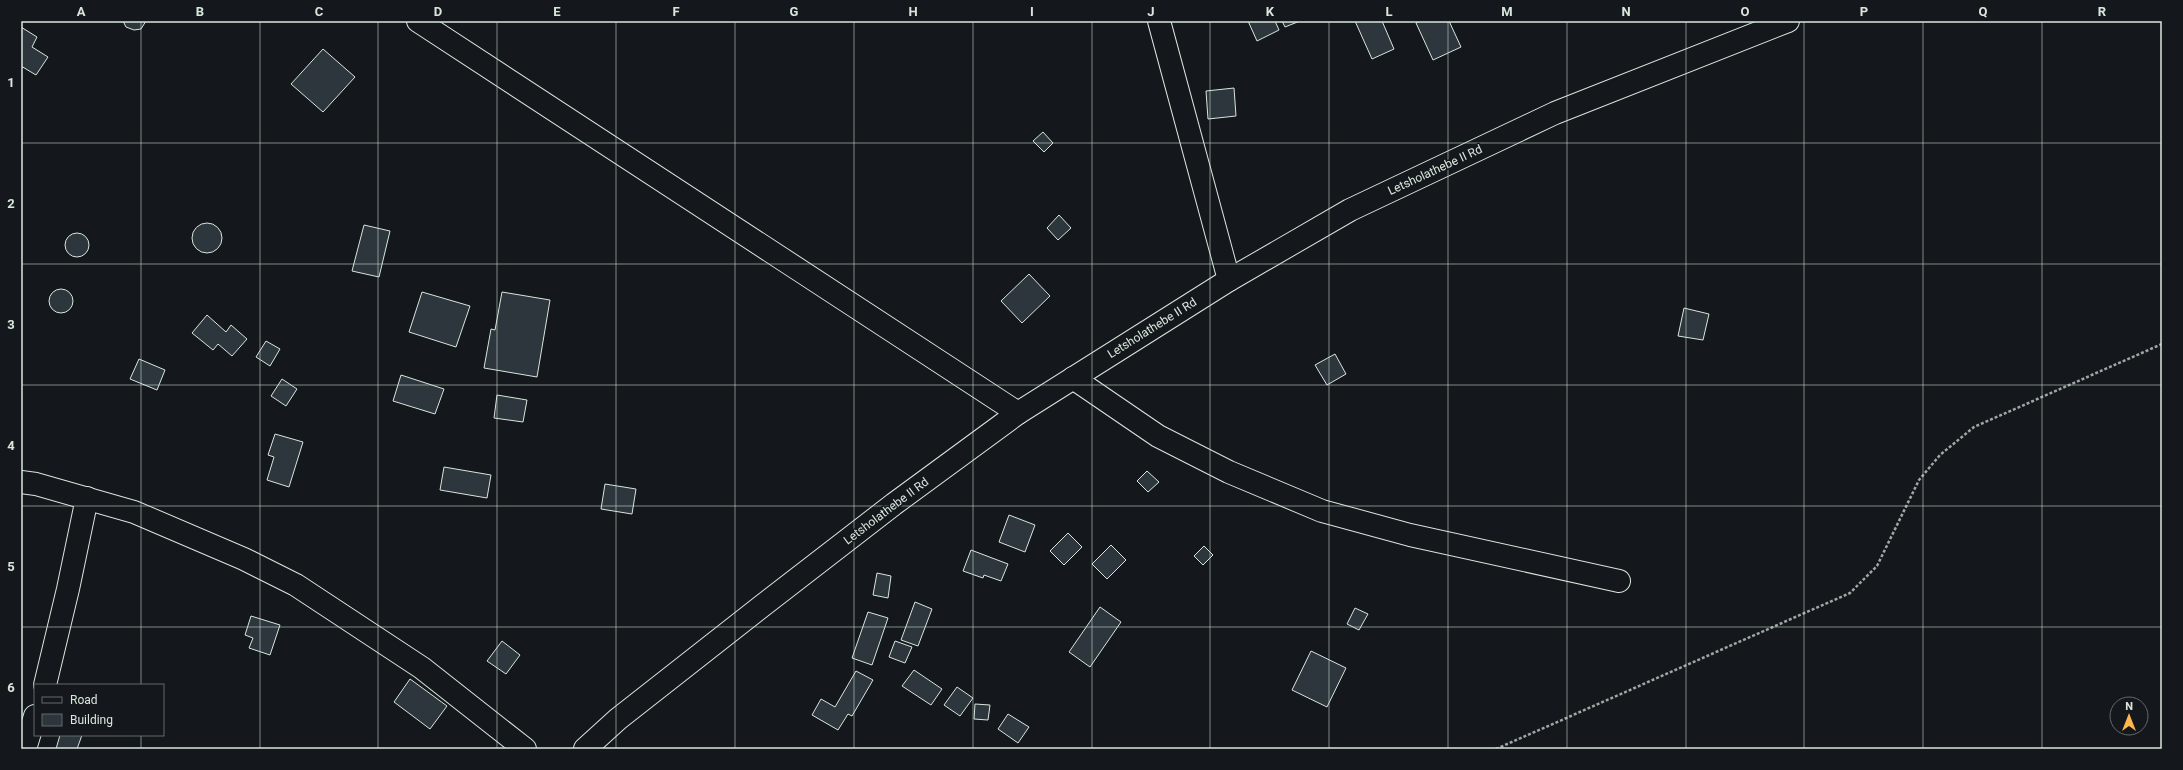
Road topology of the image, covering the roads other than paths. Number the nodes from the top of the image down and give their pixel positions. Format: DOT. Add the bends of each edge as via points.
graph roads {
  1 [pos="418,21"];
  2 [pos="1159,21"];
  3 [pos="1788,21"];
  4 [pos="1229,280"];
  5 [pos="1073,378"];
  6 [pos="1018,413"];
  7 [pos="21,482"];
  8 [pos="87,498"];
  9 [pos="1619,581"];
  10 [pos="45,684"];
  11 [pos="34,719"];
  12 [pos="25,749"];
  13 [pos="525,749"];
  14 [pos="585,749"];
  1 -- 6 [label="street"];
  2 -- 4 [label="street"];
  3 -- 4 [label="street, Letsholathebe II Rd" via="1555,113 1350,210"];
  4 -- 5 [label="street, Letsholathebe II Rd"];
  5 -- 6 [label="street, Letsholathebe II Rd"];
  5 -- 9 [label="street" via="1158,436 1229,472 1322,511 1410,535"];
  6 -- 14 [label="street, Letsholathebe II Rd" via="894,504 618,719"];
  7 -- 8 [label="street"];
  8 -- 10 [label="street"];
  8 -- 13 [label="street" via="134,512 192,536 296,585 422,668"];
  11 -- 12 [label="street"];
}
